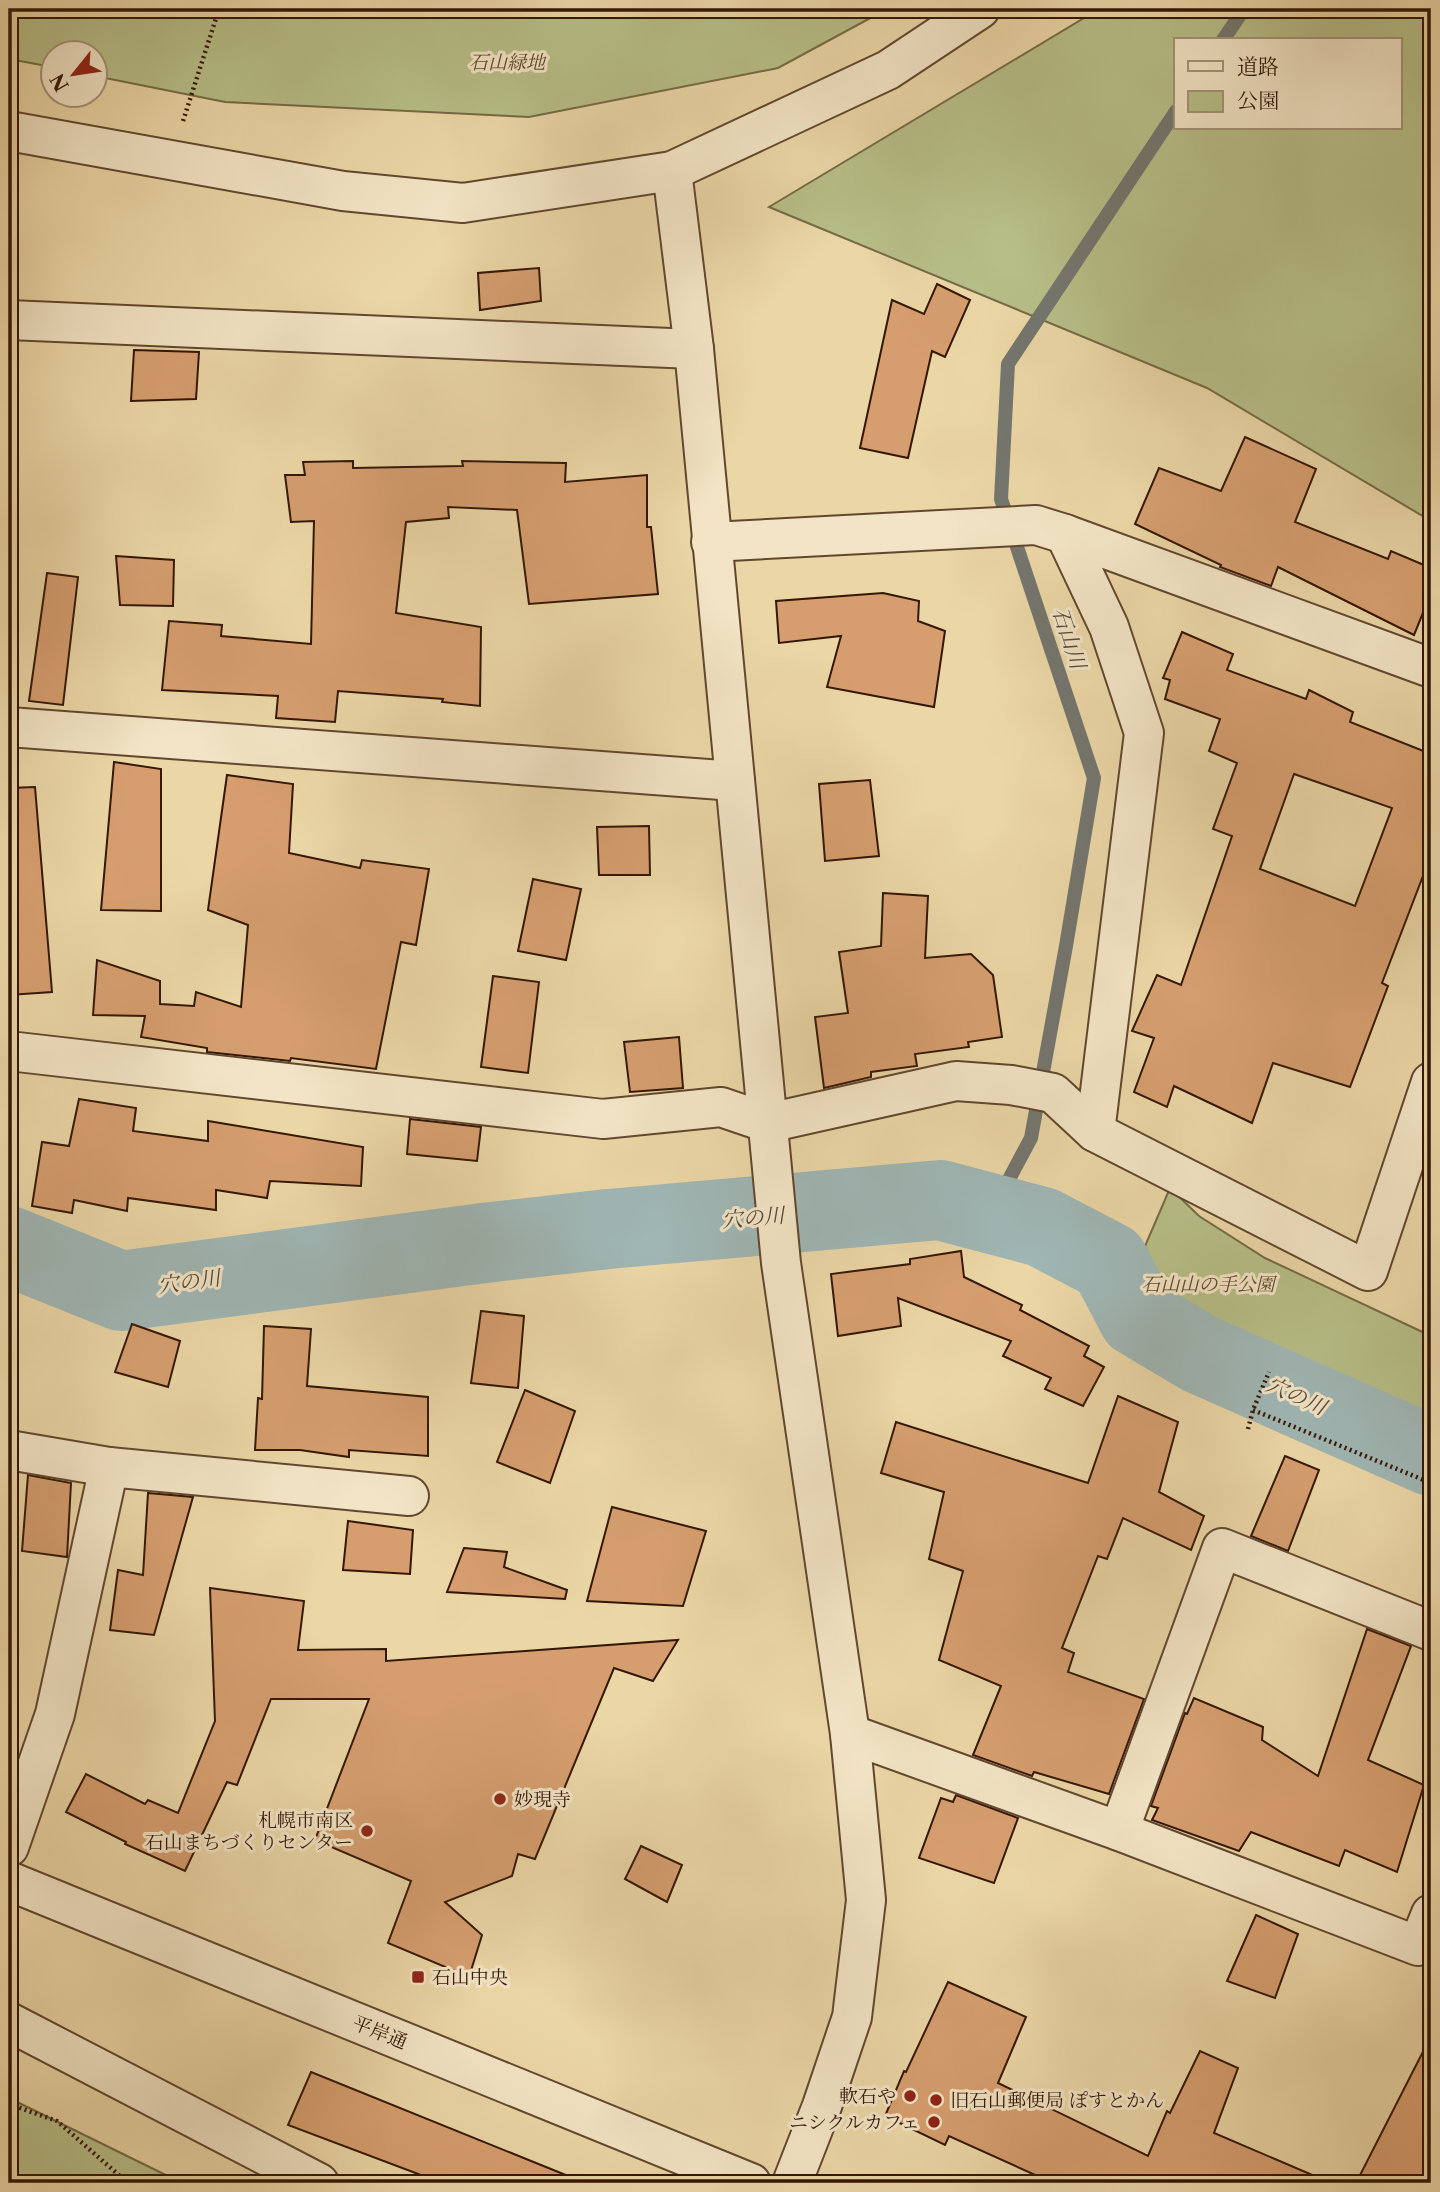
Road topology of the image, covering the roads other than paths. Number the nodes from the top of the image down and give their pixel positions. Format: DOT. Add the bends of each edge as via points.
graph roads {
  1 [pos="980,9"];
  2 [pos="9,131"];
  3 [pos="672,171"];
  4 [pos="9,320"];
  5 [pos="694,349"];
  6 [pos="1051,529"];
  7 [pos="711,542"];
  8 [pos="1431,668"];
  9 [pos="9,727"];
  10 [pos="735,781"];
  11 [pos="9,1051"];
  12 [pos="1431,1082"];
  13 [pos="1095,1132"];
  14 [pos="769,1138"];
  15 [pos="9,1450"];
  16 [pos="109,1466"];
  17 [pos="409,1496"];
  18 [pos="1431,1631"];
  19 [pos="850,1734"];
  20 [pos="1119,1831"];
  21 [pos="9,1847"];
  22 [pos="9,1881"];
  23 [pos="1425,1930"];
  24 [pos="9,2022"];
  25 [pos="319,2183"];
  26 [pos="751,2183"];
  27 [pos="792,2183"];
  1 -- 3 [label="street" via="888,70"];
  2 -- 3 [label="street" via="344,191 463,203"];
  3 -- 5 [label="street"];
  4 -- 5 [label="street"];
  5 -- 7 [label="street"];
  6 -- 7 [label="street" via="984,527"];
  6 -- 8 [label="street"];
  6 -- 13 [label="street" via="1109,627 1144,733"];
  7 -- 10 [label="street"];
  9 -- 10 [label="street"];
  10 -- 14 [label="street"];
  11 -- 14 [label="street" via="603,1119 722,1107"];
  12 -- 13 [label="street" via="1368,1271"];
  13 -- 14 [label="street" via="1053,1093 956,1081"];
  14 -- 19 [label="street" via="781,1263"];
  15 -- 16 [label="street"];
  16 -- 17 [label="street"];
  16 -- 21 [label="street" via="55,1714"];
  18 -- 20 [label="street" via="1222,1548"];
  19 -- 20 [label="street"];
  19 -- 27 [label="street" via="866,1900 852,2017"];
  20 -- 23 [label="street"];
  22 -- 26 [label="street, 平岸通"];
  24 -- 25 [label="street"];
}
